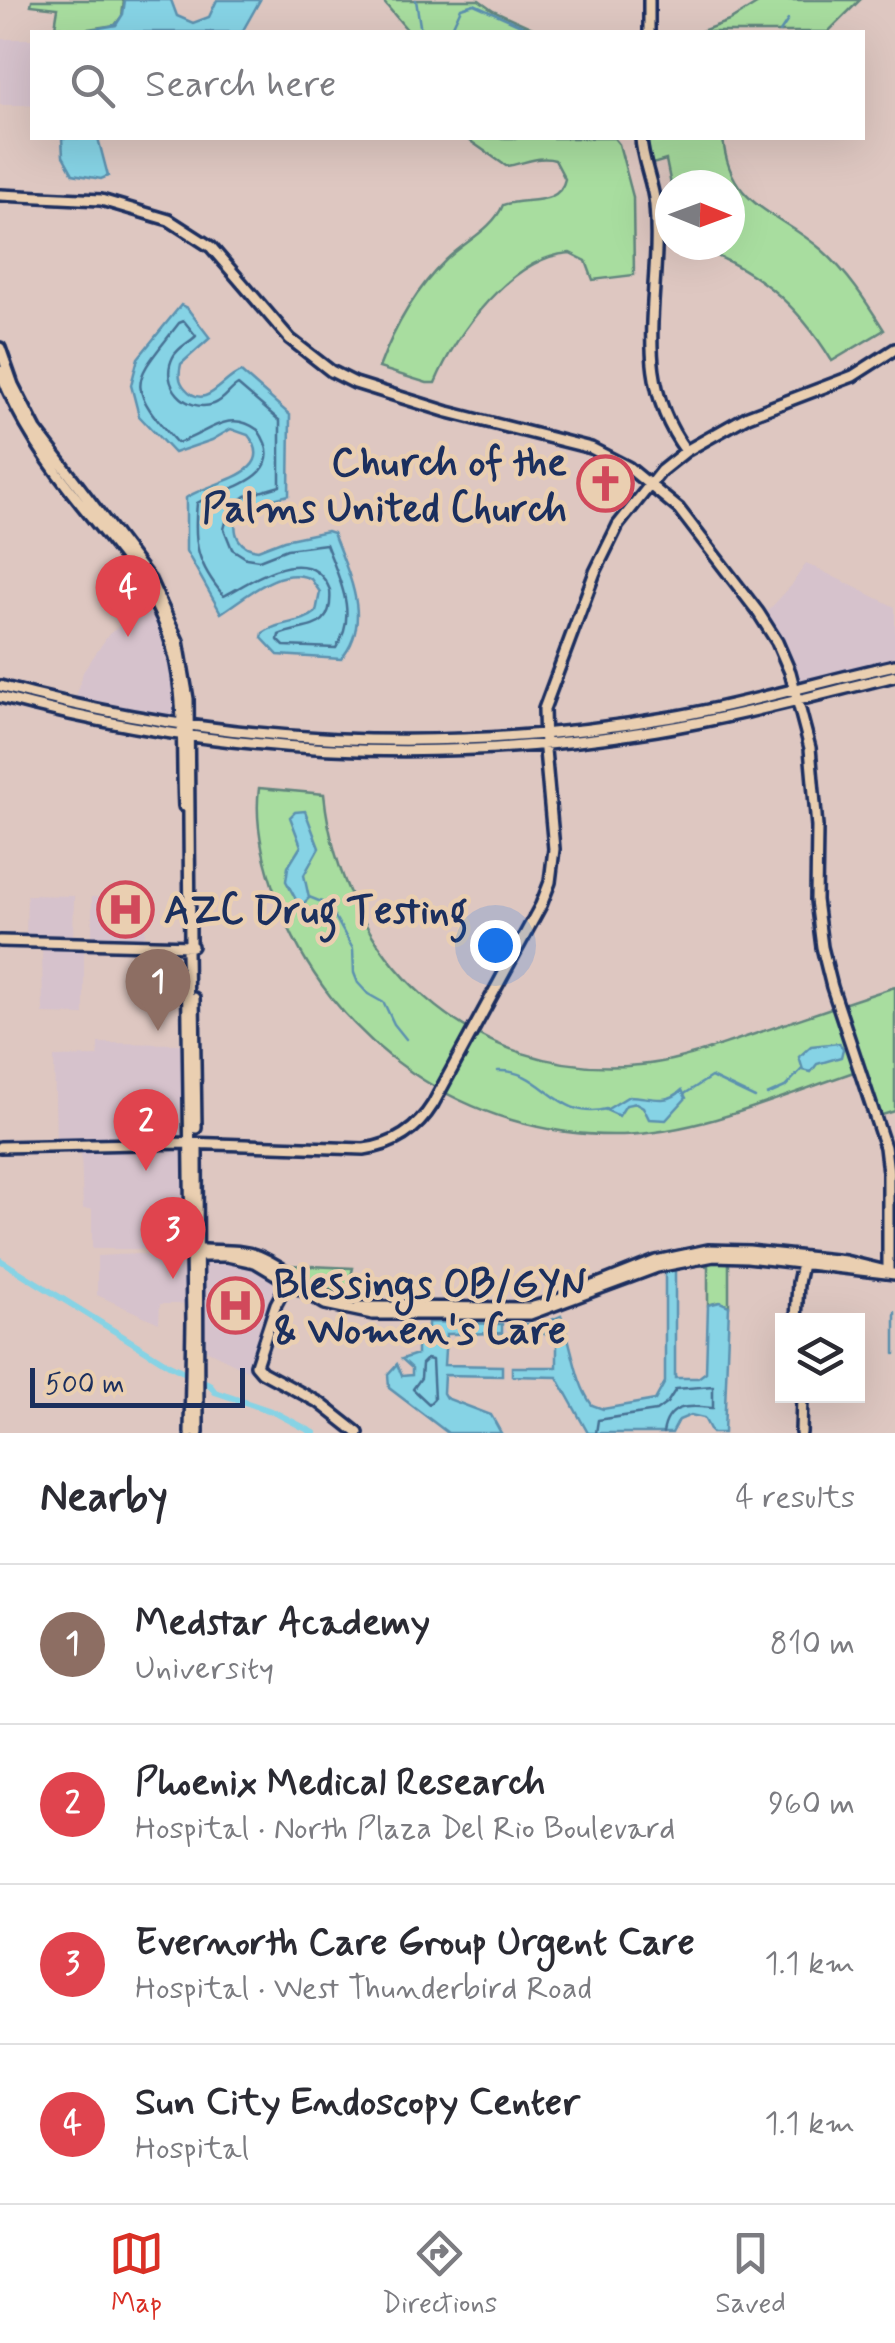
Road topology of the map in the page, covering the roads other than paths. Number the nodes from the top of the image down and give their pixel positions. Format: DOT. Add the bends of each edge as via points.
graph roads {
  1 [pos="649,0"];
  2 [pos="649,30"];
  3 [pos="641,140"];
  4 [pos="0,196"];
  5 [pos="0,348"];
  6 [pos="895,349"];
  7 [pos="0,371"];
  8 [pos="686,451"];
  9 [pos="650,483"];
  10 [pos="895,665"];
  11 [pos="874,675"];
  12 [pos="895,676"];
  13 [pos="0,686"];
  14 [pos="796,696"];
  15 [pos="0,697"];
  16 [pos="185,731"];
  17 [pos="544,740"];
  18 [pos="0,939"];
  19 [pos="190,945"];
  20 [pos="188,978"];
  21 [pos="194,999"];
  22 [pos="895,1134"];
  23 [pos="882,1138"];
  24 [pos="194,1146"];
  25 [pos="0,1149"];
  26 [pos="194,1253"];
  27 [pos="256,1256"];
  28 [pos="240,1258"];
  29 [pos="803,1261"];
  30 [pos="892,1273"];
  31 [pos="292,1280"];
  32 [pos="799,1313"];
  33 [pos="193,1397"];
  34 [pos="804,1403"];
  35 [pos="190,1433"];
  36 [pos="198,1433"];
  37 [pos="358,1433"];
  38 [pos="366,1433"];
  39 [pos="804,1433"];
  1 -- 2 [label="street"];
  3 -- 8 [label="street" via="655,206 653,379 664,416"];
  4 -- 9 [label="street" via="101,200 162,216 211,247 290,339 331,370 448,412 585,446"];
  5 -- 16 [label="street" via="46,446 165,608 184,662"];
  6 -- 8 [label="street" via="853,376 748,416"];
  7 -- 16 [label="street" via="44,456 158,609 176,661"];
  8 -- 9 [label="street"];
  9 -- 14 [label="street" via="694,526 758,612 783,654"];
  9 -- 17 [label="street" via="595,572 546,701"];
  10 -- 11 [label="street"];
  11 -- 12 [label="street"];
  11 -- 14 [label="street"];
  11 -- 14 [label="street" via="846,677"];
  13 -- 16 [label="street"];
  14 -- 17 [label="street"];
  14 -- 23 [label="street" via="812,767 818,926"];
  15 -- 16 [label="street" via="92,720"];
  16 -- 17 [label="street"];
  16 -- 19 [label="street"];
  17 -- 24 [label="street" via="554,842 550,882 420,1122 400,1138 368,1148"];
  18 -- 19 [label="street"];
  19 -- 20 [label="street"];
  19 -- 21 [label="street"];
  20 -- 21 [label="street"];
  20 -- 24 [label="street"];
  21 -- 24 [label="street"];
  22 -- 23 [label="street"];
  23 -- 30 [label="street"];
  24 -- 25 [label="street"];
  24 -- 26 [label="street"];
  26 -- 27 [label="street"];
  26 -- 28 [label="street"];
  26 -- 33 [label="street"];
  27 -- 28 [label="street"];
  27 -- 31 [label="street"];
  28 -- 31 [label="street"];
  29 -- 30 [label="street" via="868,1264"];
  29 -- 31 [label="street" via="736,1250 692,1252 550,1303 510,1310 354,1306"];
  29 -- 32 [label="street"];
  31 -- 37 [label="street" via="276,1304 256,1365"];
  31 -- 38 [label="street" via="263,1366"];
  33 -- 35 [label="street"];
  33 -- 36 [label="street"];
  34 -- 39 [label="street"];
}
